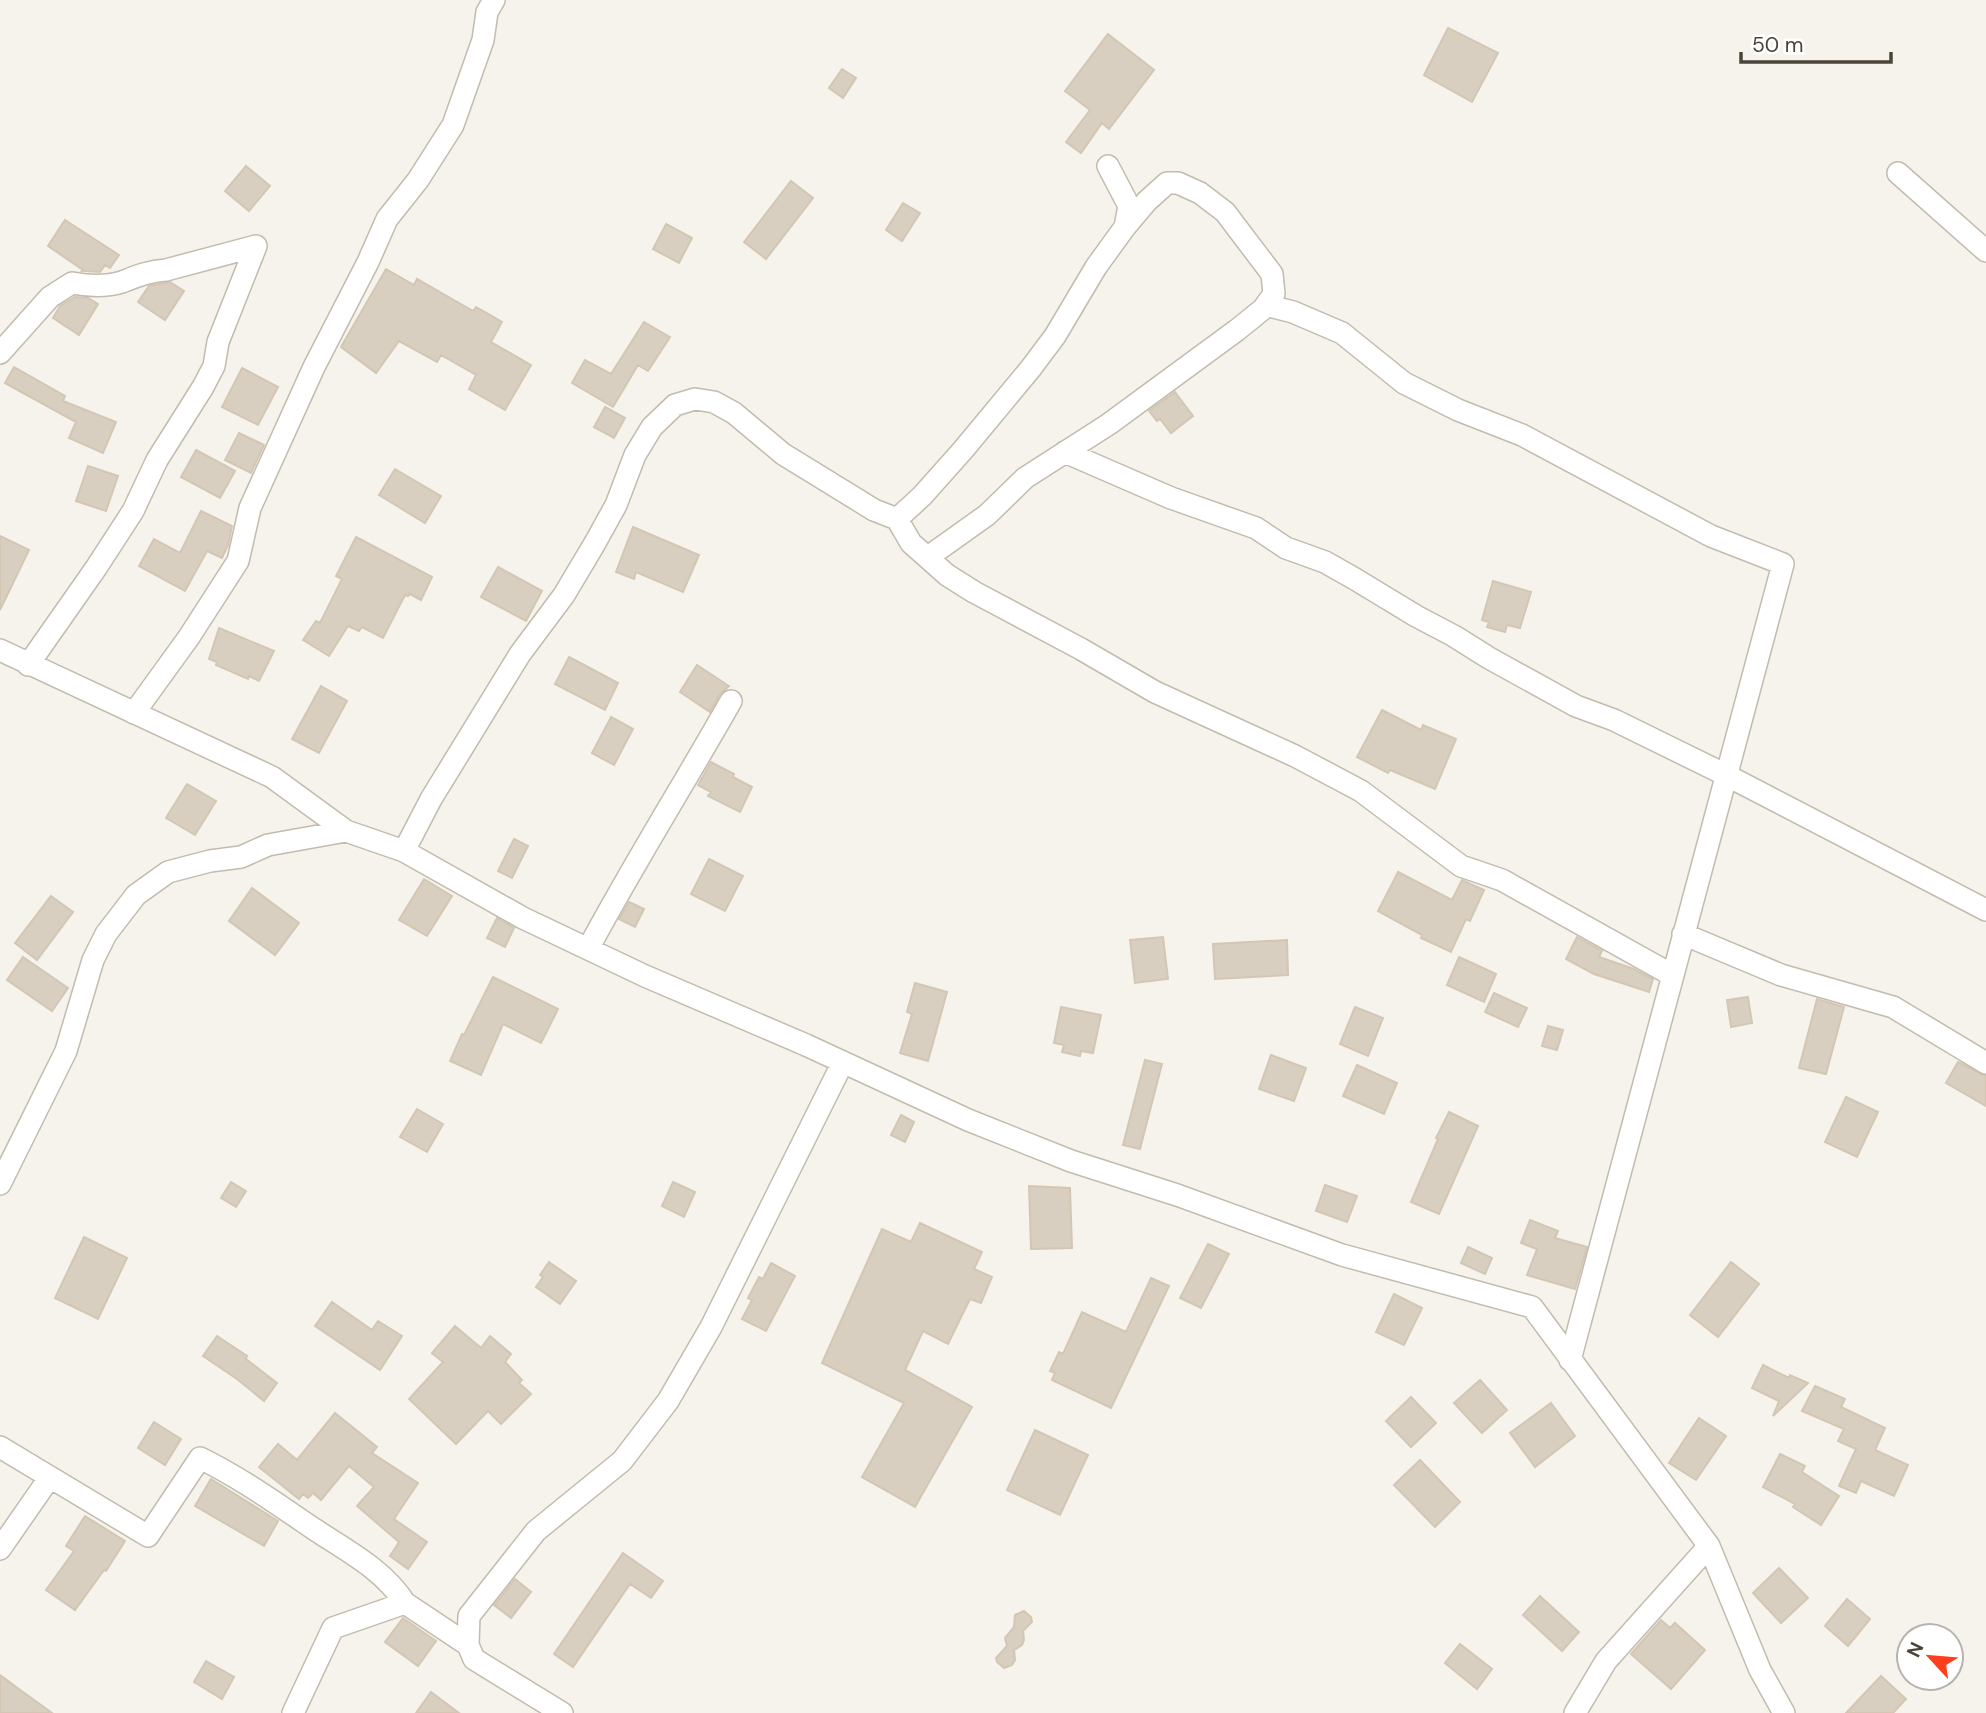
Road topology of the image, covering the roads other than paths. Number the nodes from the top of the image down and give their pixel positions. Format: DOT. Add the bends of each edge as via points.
graph roads {
  1 [pos="494,0"];
  2 [pos="1108,166"];
  3 [pos="1898,173"];
  4 [pos="1125,227"];
  5 [pos="1986,251"];
  6 [pos="1266,305"];
  7 [pos="0,353"];
  8 [pos="1065,452"];
  9 [pos="897,519"];
  10 [pos="928,557"];
  11 [pos="0,650"];
  12 [pos="28,665"];
  13 [pos="731,701"];
  14 [pos="134,713"];
  15 [pos="1726,775"];
  16 [pos="346,831"];
  17 [pos="404,851"];
  18 [pos="1986,910"];
  19 [pos="1683,934"];
  20 [pos="588,949"];
  21 [pos="1672,975"];
  22 [pos="844,1062"];
  23 [pos="1986,1063"];
  24 [pos="0,1184"];
  25 [pos="1570,1360"];
  26 [pos="0,1447"];
  27 [pos="50,1477"];
  28 [pos="1709,1546"];
  29 [pos="0,1549"];
  30 [pos="405,1603"];
  31 [pos="468,1645"];
  32 [pos="293,1713"];
  33 [pos="562,1713"];
  34 [pos="1575,1713"];
  35 [pos="1784,1713"];
  1 -- 14 [label="street" via="453,125 387,219 314,367 250,508 238,561"];
  2 -- 4 [label="street" via="1129,206"];
  3 -- 5 [label="street"];
  4 -- 6 [label="street" via="1167,183 1200,193 1225,212 1272,274 1274,294"];
  4 -- 9 [label="street" via="1031,368 947,468"];
  6 -- 8 [label="street" via="1142,401"];
  6 -- 15 [label="street" via="1342,333 1404,383 1522,435 1711,536 1783,564"];
  7 -- 12 [label="street" via="50,297 72,283 119,283 256,246 203,387 157,460 133,511"];
  8 -- 10 [label="street" via="1025,478 987,515"];
  8 -- 15 [label="street" via="1171,498 1256,528 1286,548 1325,562 1576,706"];
  9 -- 10 [label="street" via="911,543"];
  9 -- 17 [label="street" via="874,510 783,454 714,402 695,398 675,405 652,427 595,543 520,654"];
  10 -- 21 [label="street" via="974,592 1155,692 1361,791 1461,866 1502,880"];
  11 -- 12 [label="street"];
  12 -- 14 [label="street"];
  13 -- 20 [label="street"];
  14 -- 16 [label="street" via="272,778"];
  15 -- 18 [label="street"];
  15 -- 19 [label="street"];
  16 -- 17 [label="street"];
  16 -- 24 [label="street" via="268,845 241,857 168,872 136,895 106,934 84,985 66,1051"];
  17 -- 20 [label="street"];
  19 -- 21 [label="street"];
  19 -- 23 [label="street" via="1781,975 1893,1007"];
  20 -- 22 [label="street"];
  21 -- 25 [label="street"];
  22 -- 25 [label="street" via="1071,1161 1342,1255 1532,1307"];
  22 -- 31 [label="street" via="711,1327 668,1401 622,1461 536,1531 469,1616"];
  25 -- 28 [label="street"];
  26 -- 27 [label="street"];
  27 -- 29 [label="street"];
  27 -- 30 [label="street" via="148,1536 200,1458 232,1474 370,1565 394,1585"];
  28 -- 34 [label="street" via="1606,1661"];
  28 -- 35 [label="street" via="1760,1670"];
  30 -- 31 [label="street"];
  30 -- 32 [label="street" via="333,1628"];
  31 -- 33 [label="street" via="474,1659"];
}
